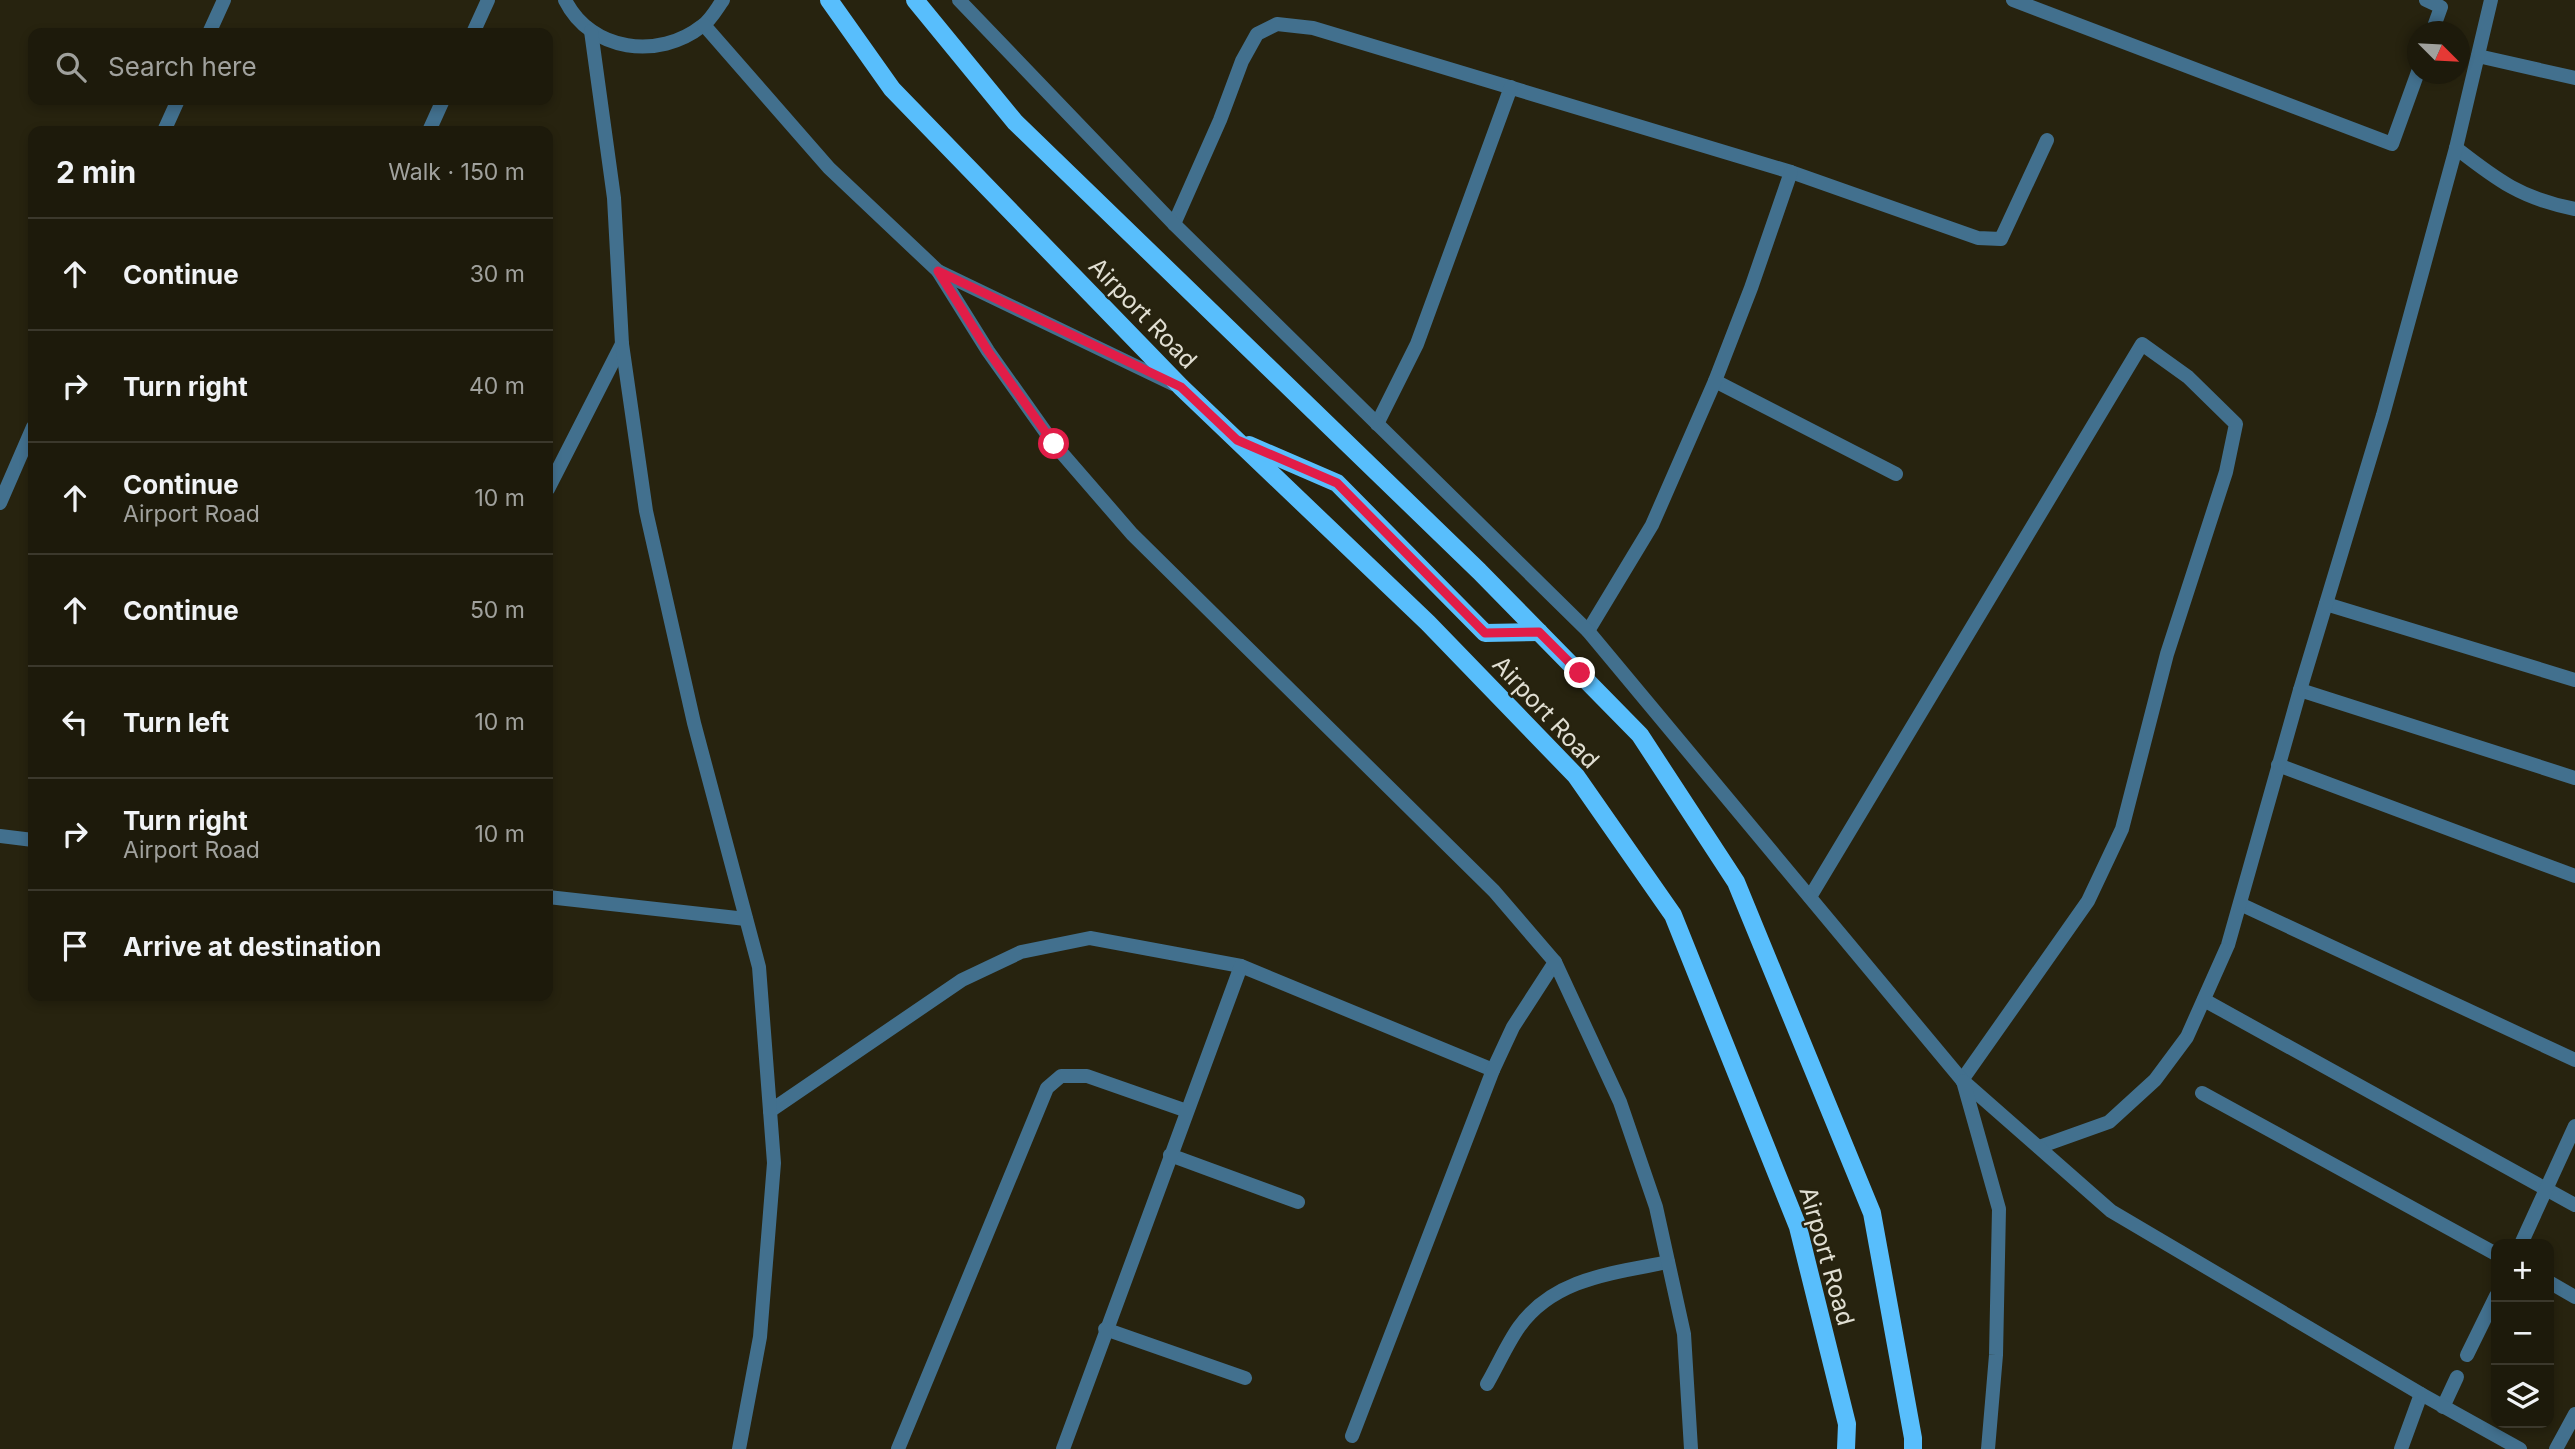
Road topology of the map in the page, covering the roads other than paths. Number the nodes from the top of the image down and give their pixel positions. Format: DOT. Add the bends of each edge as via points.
graph roads {
  1 [pos="224,0"];
  2 [pos="488,0"];
  3 [pos="565,0"];
  4 [pos="723,0"];
  5 [pos="829,0"];
  6 [pos="915,0"];
  7 [pos="959,0"];
  8 [pos="2013,0"];
  9 [pos="2426,0"];
  10 [pos="2491,0"];
  11 [pos="2436,21"];
  12 [pos="704,25"];
  13 [pos="211,28"];
  14 [pos="475,28"];
  15 [pos="591,31"];
  16 [pos="2478,56"];
  17 [pos="2575,78"];
  18 [pos="2413,84"];
  19 [pos="1511,88"];
  20 [pos="176,105"];
  21 [pos="441,105"];
  22 [pos="166,126"];
  23 [pos="431,126"];
  24 [pos="2047,140"];
  25 [pos="2456,148"];
  26 [pos="1791,172"];
  27 [pos="2575,209"];
  28 [pos="1174,225"];
  29 [pos="938,271"];
  30 [pos="622,344"];
  31 [pos="1715,381"];
  32 [pos="1181,387"];
  33 [pos="1377,424"];
  34 [pos="28,439"];
  35 [pos="1237,440"];
  36 [pos="1896,474"];
  37 [pos="553,479"];
  38 [pos="0,503"];
  39 [pos="2326,604"];
  40 [pos="1588,631"];
  41 [pos="1539,632"];
  42 [pos="2575,680"];
  43 [pos="2300,690"];
  44 [pos="2278,765"];
  45 [pos="2575,778"];
  46 [pos="0,836"];
  47 [pos="28,839"];
  48 [pos="2575,876"];
  49 [pos="1810,897"];
  50 [pos="553,898"];
  51 [pos="2240,904"];
  52 [pos="746,919"];
  53 [pos="1555,962"];
  54 [pos="1241,966"];
  55 [pos="2204,999"];
  56 [pos="2575,1060"];
  57 [pos="1493,1070"];
  58 [pos="1962,1080"];
  59 [pos="2202,1093"];
  60 [pos="770,1111"];
  61 [pos="1187,1111"];
  62 [pos="2575,1126"];
  63 [pos="2039,1147"];
  64 [pos="1170,1155"];
  65 [pos="2547,1189"];
  66 [pos="1298,1202"];
  67 [pos="2575,1205"];
  68 [pos="2523,1239"];
  69 [pos="2491,1251"];
  70 [pos="1668,1262"];
  71 [pos="2554,1285"];
  72 [pos="2575,1297"];
  73 [pos="2493,1302"];
  74 [pos="1105,1329"];
  75 [pos="2467,1355"];
  76 [pos="2457,1377"];
  77 [pos="1245,1378"];
  78 [pos="1487,1384"];
  79 [pos="2421,1394"];
  80 [pos="2443,1407"];
  81 [pos="2575,1414"];
  82 [pos="1352,1436"];
  83 [pos="739,1449"];
  84 [pos="898,1449"];
  85 [pos="1063,1449"];
  86 [pos="1691,1449"];
  87 [pos="1846,1449"];
  88 [pos="1913,1449"];
  89 [pos="1987,1449"];
  90 [pos="2401,1449"];
  91 [pos="2520,1449"];
  92 [pos="2556,1449"];
  1 -- 13 [label="street"];
  2 -- 14 [label="street"];
  3 -- 15 [label="street"];
  4 -- 12 [label="street"];
  5 -- 32 [label="main road, Airport Road" via="892,89"];
  6 -- 41 [label="main road, Airport Road" via="1015,122"];
  7 -- 28 [label="street"];
  8 -- 18 [label="street" via="2392,144"];
  9 -- 11 [label="street" via="2441,7"];
  10 -- 16 [label="street"];
  12 -- 15 [label="street" via="677,41 647,48 616,44"];
  12 -- 29 [label="street" via="829,168"];
  15 -- 30 [label="street" via="614,198"];
  16 -- 17 [label="street"];
  16 -- 25 [label="street"];
  19 -- 26 [label="street"];
  19 -- 28 [label="street" via="1313,28 1277,24 1257,34 1242,61"];
  19 -- 33 [label="street" via="1417,344"];
  20 -- 22 [label="street"];
  21 -- 23 [label="street"];
  24 -- 26 [label="street" via="2001,239 1978,238"];
  25 -- 27 [label="street" via="2502,183 2549,204"];
  25 -- 39 [label="street"];
  26 -- 31 [label="street"];
  28 -- 33 [label="street"];
  29 -- 32 [label="street"];
  29 -- 53 [label="street" via="1054,444 1132,534 1494,891"];
  30 -- 37 [label="street"];
  30 -- 52 [label="street" via="646,511 694,723"];
  31 -- 36 [label="street"];
  31 -- 40 [label="street" via="1652,525"];
  32 -- 35 [label="main road, Airport Road"];
  33 -- 40 [label="street"];
  34 -- 38 [label="street"];
  35 -- 41 [label="main road" via="1337,483 1485,633"];
  35 -- 87 [label="main road, Airport Road" via="1428,623 1576,776 1673,915 1798,1227 1847,1424"];
  39 -- 42 [label="street"];
  39 -- 43 [label="street"];
  40 -- 49 [label="street"];
  41 -- 88 [label="main road, Airport Road" via="1640,735 1736,882 1872,1213"];
  43 -- 44 [label="street"];
  43 -- 45 [label="street"];
  44 -- 48 [label="street"];
  44 -- 51 [label="street"];
  46 -- 47 [label="street"];
  49 -- 58 [label="street"];
  49 -- 58 [label="street" via="2142,344 2188,377 2236,424 2226,472 2167,654 2122,829 2088,901"];
  50 -- 52 [label="street"];
  51 -- 55 [label="street"];
  51 -- 56 [label="street"];
  52 -- 60 [label="street" via="759,967"];
  53 -- 57 [label="street" via="1513,1027"];
  53 -- 70 [label="street" via="1620,1102 1656,1207"];
  54 -- 57 [label="street"];
  54 -- 60 [label="street" via="1090,938 1021,952 962,980"];
  54 -- 61 [label="street"];
  55 -- 63 [label="street" via="2187,1037 2155,1080 2118,1114 2109,1122"];
  55 -- 65 [label="street"];
  57 -- 82 [label="street"];
  58 -- 63 [label="street"];
  58 -- 89 [label="street" via="1999,1209 1996,1354"];
  59 -- 69 [label="street"];
  60 -- 83 [label="street" via="774,1163 760,1337"];
  61 -- 64 [label="street"];
  61 -- 84 [label="street" via="1087,1076 1061,1076 1046,1088"];
  62 -- 65 [label="street"];
  63 -- 79 [label="street" via="2111,1211"];
  64 -- 66 [label="street"];
  64 -- 74 [label="street"];
  65 -- 67 [label="street"];
  65 -- 68 [label="street"];
  70 -- 78 [label="street" via="1580,1280 1547,1299 1519,1326"];
  70 -- 86 [label="street" via="1684,1334"];
  71 -- 72 [label="street"];
  73 -- 75 [label="street"];
  74 -- 77 [label="street"];
  74 -- 85 [label="street"];
  76 -- 80 [label="street"];
  79 -- 80 [label="street"];
  79 -- 90 [label="street"];
  80 -- 91 [label="street"];
  81 -- 92 [label="street"];
}
